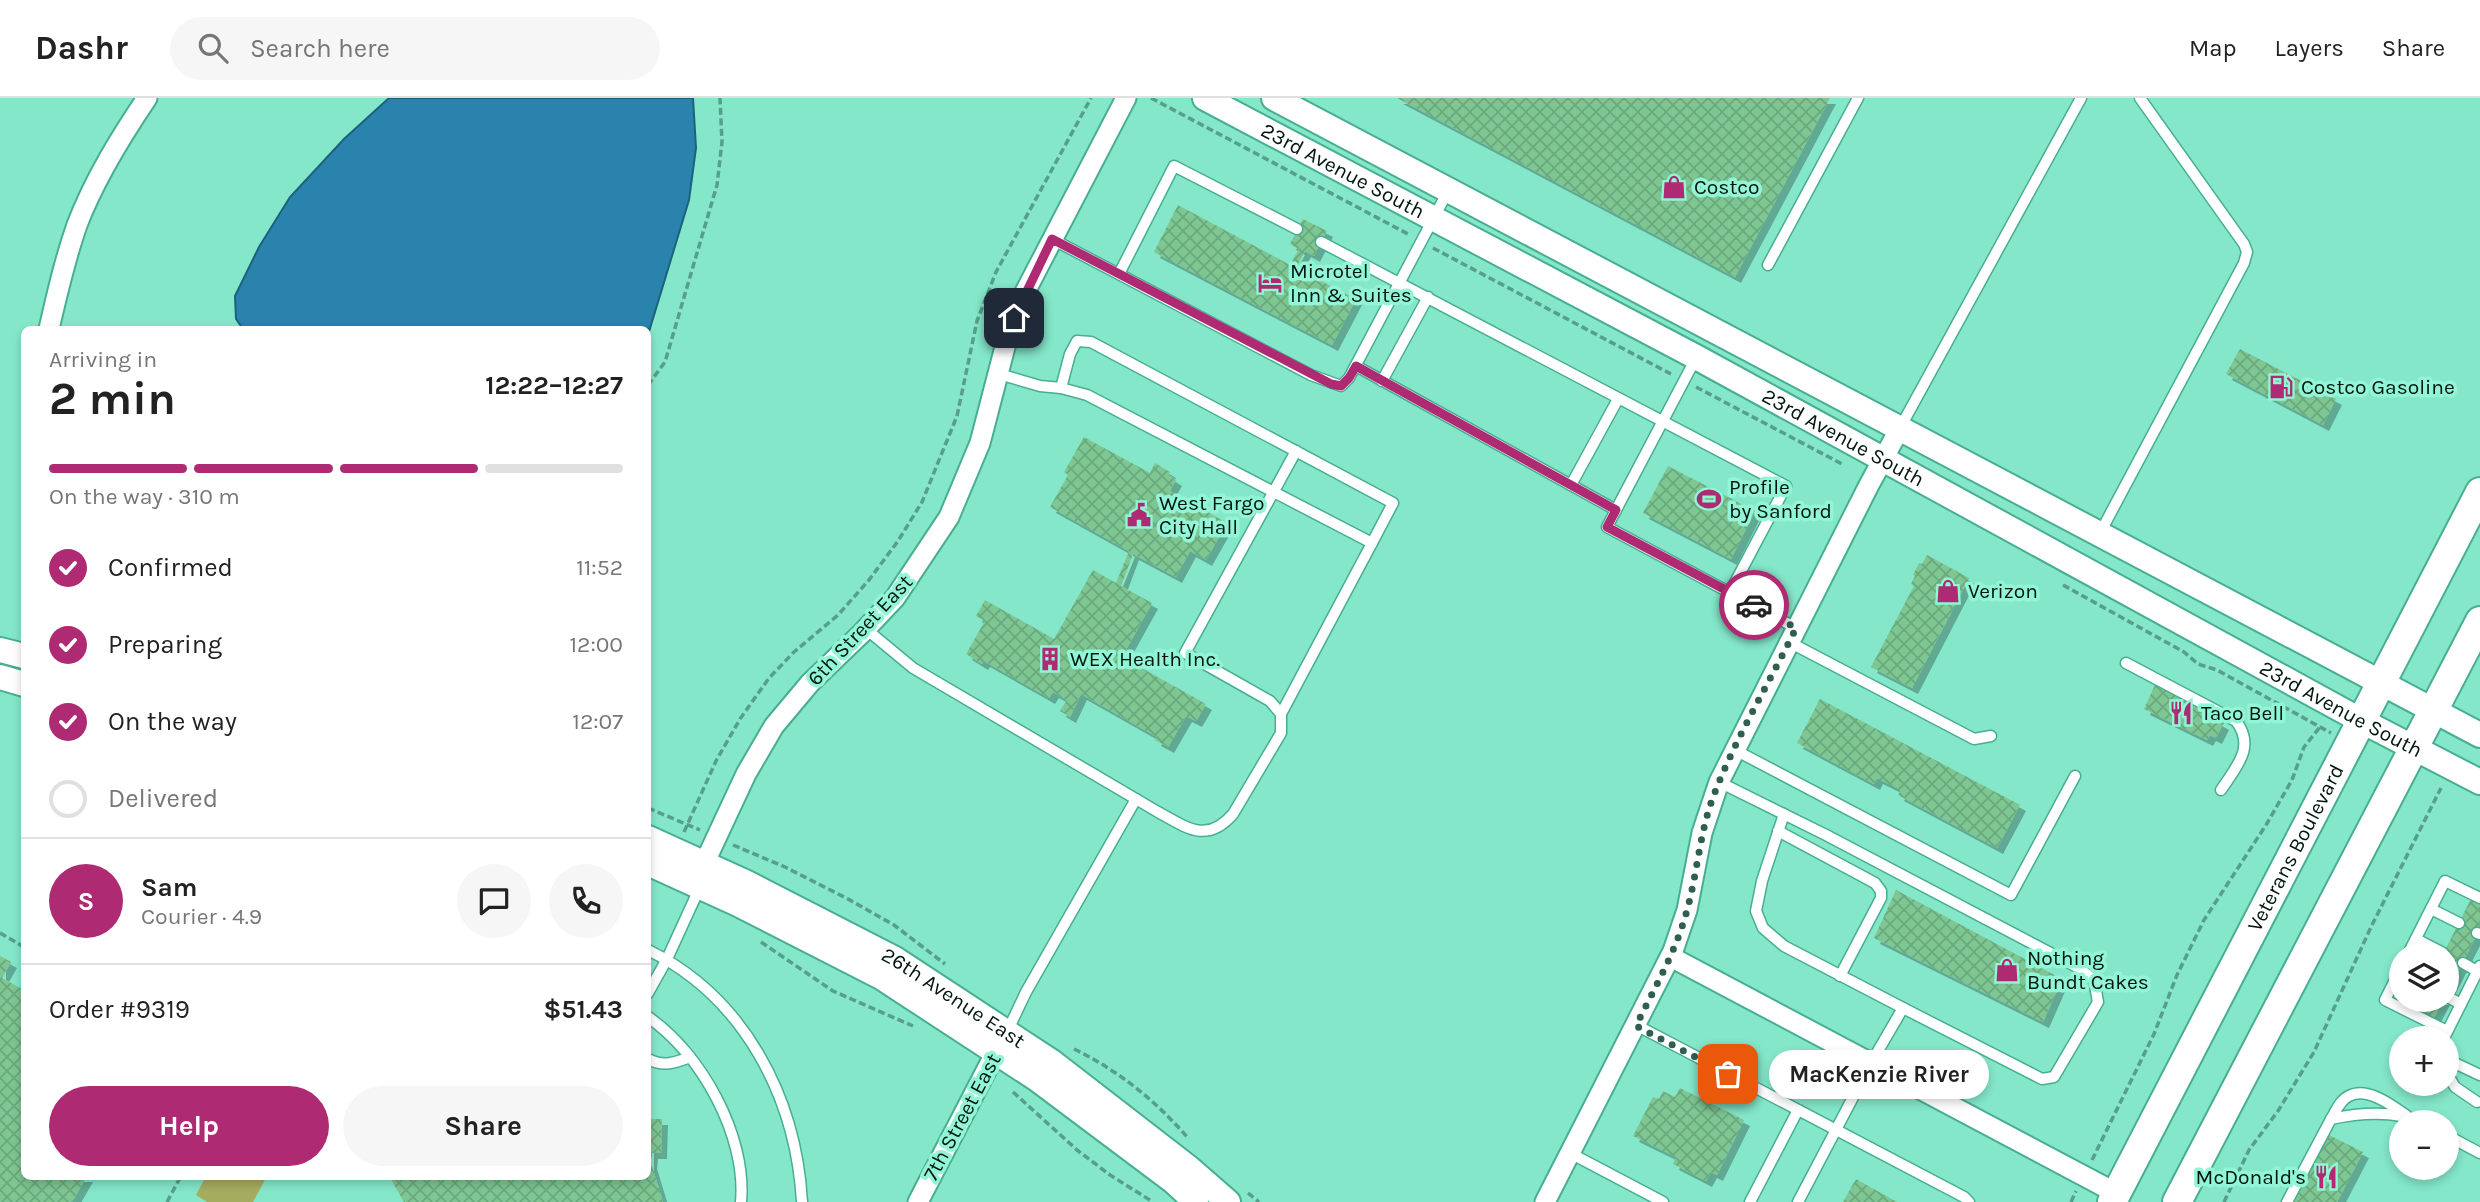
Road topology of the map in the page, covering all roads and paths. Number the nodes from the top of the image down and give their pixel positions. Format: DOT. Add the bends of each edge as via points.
graph roads {
  1 [pos="146,98"];
  2 [pos="720,98"];
  3 [pos="1091,98"];
  4 [pos="1126,98"];
  5 [pos="1151,98"];
  6 [pos="1205,98"];
  7 [pos="1274,98"];
  8 [pos="1858,98"];
  9 [pos="2081,98"];
  10 [pos="2140,98"];
  11 [pos="1449,190"];
  12 [pos="1434,219"];
  13 [pos="1297,229"];
  14 [pos="1052,239"];
  15 [pos="1321,242"];
  16 [pos="1422,242"];
  17 [pos="1768,265"];
  18 [pos="1119,274"];
  19 [pos="1401,283"];
  20 [pos="1428,297"];
  21 [pos="50,326"];
  22 [pos="1696,357"];
  23 [pos="1356,366"];
  24 [pos="999,373"];
  25 [pos="1382,380"];
  26 [pos="1683,380"];
  27 [pos="651,381"];
  28 [pos="1061,387"];
  29 [pos="1618,399"];
  30 [pos="1662,422"];
  31 [pos="1900,428"];
  32 [pos="1296,451"];
  33 [pos="1878,470"];
  34 [pos="1571,485"];
  35 [pos="1274,491"];
  36 [pos="2480,492"];
  37 [pos="1616,510"];
  38 [pos="2099,534"];
  39 [pos="1372,543"];
  40 [pos="2056,581"];
  41 [pos="1730,593"];
  42 [pos="2480,621"];
  43 [pos="866,629"];
  44 [pos="1793,635"];
  45 [pos="0,650"];
  46 [pos="21,655"];
  47 [pos="2126,663"];
  48 [pos="0,677"];
  49 [pos="2380,682"];
  50 [pos="21,683"];
  51 [pos="2434,710"];
  52 [pos="1281,715"];
  53 [pos="2360,720"];
  54 [pos="2480,735"];
  55 [pos="1991,736"];
  56 [pos="2414,748"];
  57 [pos="1735,750"];
  58 [pos="2075,776"];
  59 [pos="1719,782"];
  60 [pos="2480,782"];
  61 [pos="2441,788"];
  62 [pos="2221,790"];
  63 [pos="1136,799"];
  64 [pos="651,809"];
  65 [pos="1784,814"];
  66 [pos="1778,831"];
  67 [pos="651,840"];
  68 [pos="651,864"];
  69 [pos="702,875"];
  70 [pos="2480,898"];
  71 [pos="2431,909"];
  72 [pos="2459,923"];
  73 [pos="0,933"];
  74 [pos="756,939"];
  75 [pos="2416,939"];
  76 [pos="2414,942"];
  77 [pos="2422,942"];
  78 [pos="21,945"];
  79 [pos="651,951"];
  80 [pos="1671,957"];
  81 [pos="667,959"];
  82 [pos="2463,963"];
  83 [pos="2479,968"];
  84 [pos="1840,976"];
  85 [pos="651,988"];
  86 [pos="2461,1004"];
  87 [pos="1903,1009"];
  88 [pos="2406,1012"];
  89 [pos="651,1020"];
  90 [pos="1636,1026"];
  91 [pos="2430,1026"];
  92 [pos="2450,1026"];
  93 [pos="923,1032"];
  94 [pos="1001,1042"];
  95 [pos="690,1057"];
  96 [pos="651,1060"];
  97 [pos="1871,1063"];
  98 [pos="2459,1065"];
  99 [pos="2480,1075"];
  100 [pos="1007,1087"];
  101 [pos="2459,1090"];
  102 [pos="2477,1102"];
  103 [pos="1798,1110"];
  104 [pos="2397,1110"];
  105 [pos="2389,1116"];
  106 [pos="2332,1119"];
  107 [pos="1836,1130"];
  108 [pos="2459,1142"];
  109 [pos="1570,1153"];
  110 [pos="2480,1153"];
  111 [pos="2084,1176"];
  112 [pos="179,1180"];
  113 [pos="2114,1198"];
  114 [pos="167,1202"];
  115 [pos="741,1202"];
  116 [pos="802,1202"];
  117 [pos="918,1202"];
  118 [pos="1153,1202"];
  119 [pos="1196,1202"];
  120 [pos="1228,1202"];
  121 [pos="1545,1202"];
  122 [pos="1663,1202"];
  123 [pos="1750,1202"];
  124 [pos="1798,1202"];
  125 [pos="1969,1202"];
  126 [pos="2071,1202"];
  127 [pos="2177,1202"];
  128 [pos="2224,1202"];
  129 [pos="2287,1202"];
  1 -- 21 [label="street" via="102,170 77,225"];
  2 -- 27 [label="path" via="722,142 717,185 665,362"];
  3 -- 64 [label="path" via="996,272 978,321 957,416 922,502 898,541 838,615 769,678 716,761 688,825"];
  4 -- 14 [label="street, 6th Street East"];
  5 -- 16 [label="path"];
  6 -- 12 [label="street, 23rd Avenue South"];
  7 -- 11 [label="street, 23rd Avenue South"];
  8 -- 17 [label="lane"];
  9 -- 31 [label="lane"];
  10 -- 38 [label="lane" via="2247,252"];
  11 -- 12 [label="lane"];
  11 -- 31 [label="street, 23rd Avenue South"];
  12 -- 16 [label="lane"];
  12 -- 22 [label="street, 23rd Avenue South"];
  13 -- 18 [label="lane" via="1174,166"];
  14 -- 18 [label="lane"];
  14 -- 24 [label="street, 6th Street East" via="1014,318"];
  15 -- 19 [label="lane"];
  16 -- 19 [label="lane"];
  16 -- 26 [label="path"];
  18 -- 23 [label="lane" via="1331,384 1341,386"];
  19 -- 20 [label="lane"];
  19 -- 23 [label="lane"];
  20 -- 25 [label="lane"];
  20 -- 29 [label="lane"];
  22 -- 26 [label="lane"];
  22 -- 33 [label="street, 23rd Avenue South"];
  23 -- 25 [label="lane"];
  24 -- 28 [label="lane" via="1040,386"];
  24 -- 43 [label="street, 6th Street East" via="980,443 949,517 895,598"];
  25 -- 34 [label="lane"];
  26 -- 30 [label="lane"];
  26 -- 33 [label="path"];
  28 -- 32 [label="lane" via="1077,341 1091,342"];
  28 -- 35 [label="lane" via="1118,410"];
  29 -- 30 [label="lane"];
  29 -- 34 [label="lane"];
  30 -- 37 [label="lane"];
  30 -- 41 [label="lane" via="1786,486"];
  31 -- 33 [label="street"];
  31 -- 38 [label="street, 23rd Avenue South"];
  32 -- 35 [label="lane"];
  32 -- 39 [label="lane" via="1393,503"];
  33 -- 44 [label="street"];
  33 -- 53 [label="street, 23rd Avenue South"];
  34 -- 37 [label="lane"];
  35 -- 39 [label="lane"];
  35 -- 52 [label="lane" via="1185,653 1270,701"];
  36 -- 49 [label="main road, Veterans Boulevard"];
  37 -- 41 [label="lane" via="1607,527"];
  38 -- 49 [label="street, 23rd Avenue South"];
  39 -- 52 [label="lane"];
  40 -- 111 [label="path" via="2198,664 2320,727 2304,747 2266,825 2204,920"];
  41 -- 44 [label="lane"];
  42 -- 51 [label="main road"];
  43 -- 63 [label="lane" via="923,674"];
  43 -- 69 [label="street, 6th Street East" via="774,726 746,774"];
  44 -- 55 [label="lane" via="1974,739"];
  44 -- 57 [label="street"];
  45 -- 46 [label="street"];
  47 -- 62 [label="lane" via="2236,721 2244,731 2242,758"];
  48 -- 50 [label="street"];
  49 -- 51 [label="street, 23rd Avenue South"];
  49 -- 53 [label="main road, Veterans Boulevard"];
  51 -- 54 [label="street, 23rd Avenue South"];
  51 -- 56 [label="main road"];
  52 -- 63 [label="lane" via="1281,733 1233,814 1216,829 1189,829"];
  53 -- 56 [label="street, 23rd Avenue South"];
  53 -- 113 [label="main road, Veterans Boulevard"];
  56 -- 60 [label="street, 23rd Avenue South"];
  56 -- 127 [label="main road"];
  57 -- 58 [label="lane" via="2011,895"];
  57 -- 59 [label="street"];
  59 -- 65 [label="lane"];
  59 -- 80 [label="street"];
  61 -- 128 [label="path" via="2314,1052 2249,1150"];
  63 -- 94 [label="lane"];
  65 -- 66 [label="lane"];
  65 -- 87 [label="lane" via="2079,968 2094,980 2098,1002 2054,1077 2042,1079"];
  66 -- 84 [label="lane" via="1756,911 1763,929 1784,946"];
  66 -- 84 [label="lane" via="1875,883 1881,891"];
  67 -- 69 [label="street, 26th Avenue East"];
  68 -- 69 [label="street, 26th Avenue East"];
  69 -- 81 [label="lane"];
  69 -- 94 [label="street, 26th Avenue East" via="747,883 895,959"];
  70 -- 71 [label="lane" via="2445,881"];
  71 -- 72 [label="lane"];
  71 -- 75 [label="lane"];
  73 -- 78 [label="path"];
  74 -- 93 [label="path" via="834,991"];
  75 -- 76 [label="lane"];
  75 -- 77 [label="lane"];
  79 -- 81 [label="lane"];
  80 -- 90 [label="street"];
  80 -- 97 [label="street"];
  81 -- 85 [label="lane"];
  81 -- 116 [label="lane" via="712,992 743,1029 766,1067 796,1148"];
  82 -- 83 [label="lane"];
  83 -- 86 [label="lane"];
  84 -- 87 [label="lane"];
  86 -- 92 [label="lane"];
  87 -- 97 [label="lane"];
  88 -- 91 [label="lane"];
  89 -- 95 [label="lane"];
  90 -- 103 [label="lane"];
  90 -- 109 [label="street"];
  94 -- 117 [label="street, 7th Street East"];
  94 -- 119 [label="street, 26th Avenue East" via="1037,1079"];
  94 -- 120 [label="street, 26th Avenue East" via="1062,1070"];
  95 -- 96 [label="lane" via="668,1064"];
  95 -- 115 [label="lane" via="706,1078 733,1140"];
  97 -- 107 [label="lane"];
  97 -- 111 [label="street"];
  98 -- 99 [label="lane"];
  100 -- 118 [label="path" via="1077,1150"];
  101 -- 102 [label="lane"];
  103 -- 107 [label="lane"];
  103 -- 123 [label="lane"];
  104 -- 106 [label="lane" via="2358,1093 2342,1101"];
  105 -- 106 [label="lane"];
  106 -- 129 [label="lane"];
  107 -- 124 [label="lane"];
  107 -- 125 [label="lane"];
  108 -- 110 [label="lane"];
  109 -- 121 [label="street"];
  109 -- 122 [label="lane"];
  111 -- 113 [label="street"];
  111 -- 126 [label="path"];
  112 -- 114 [label="path"];
}
